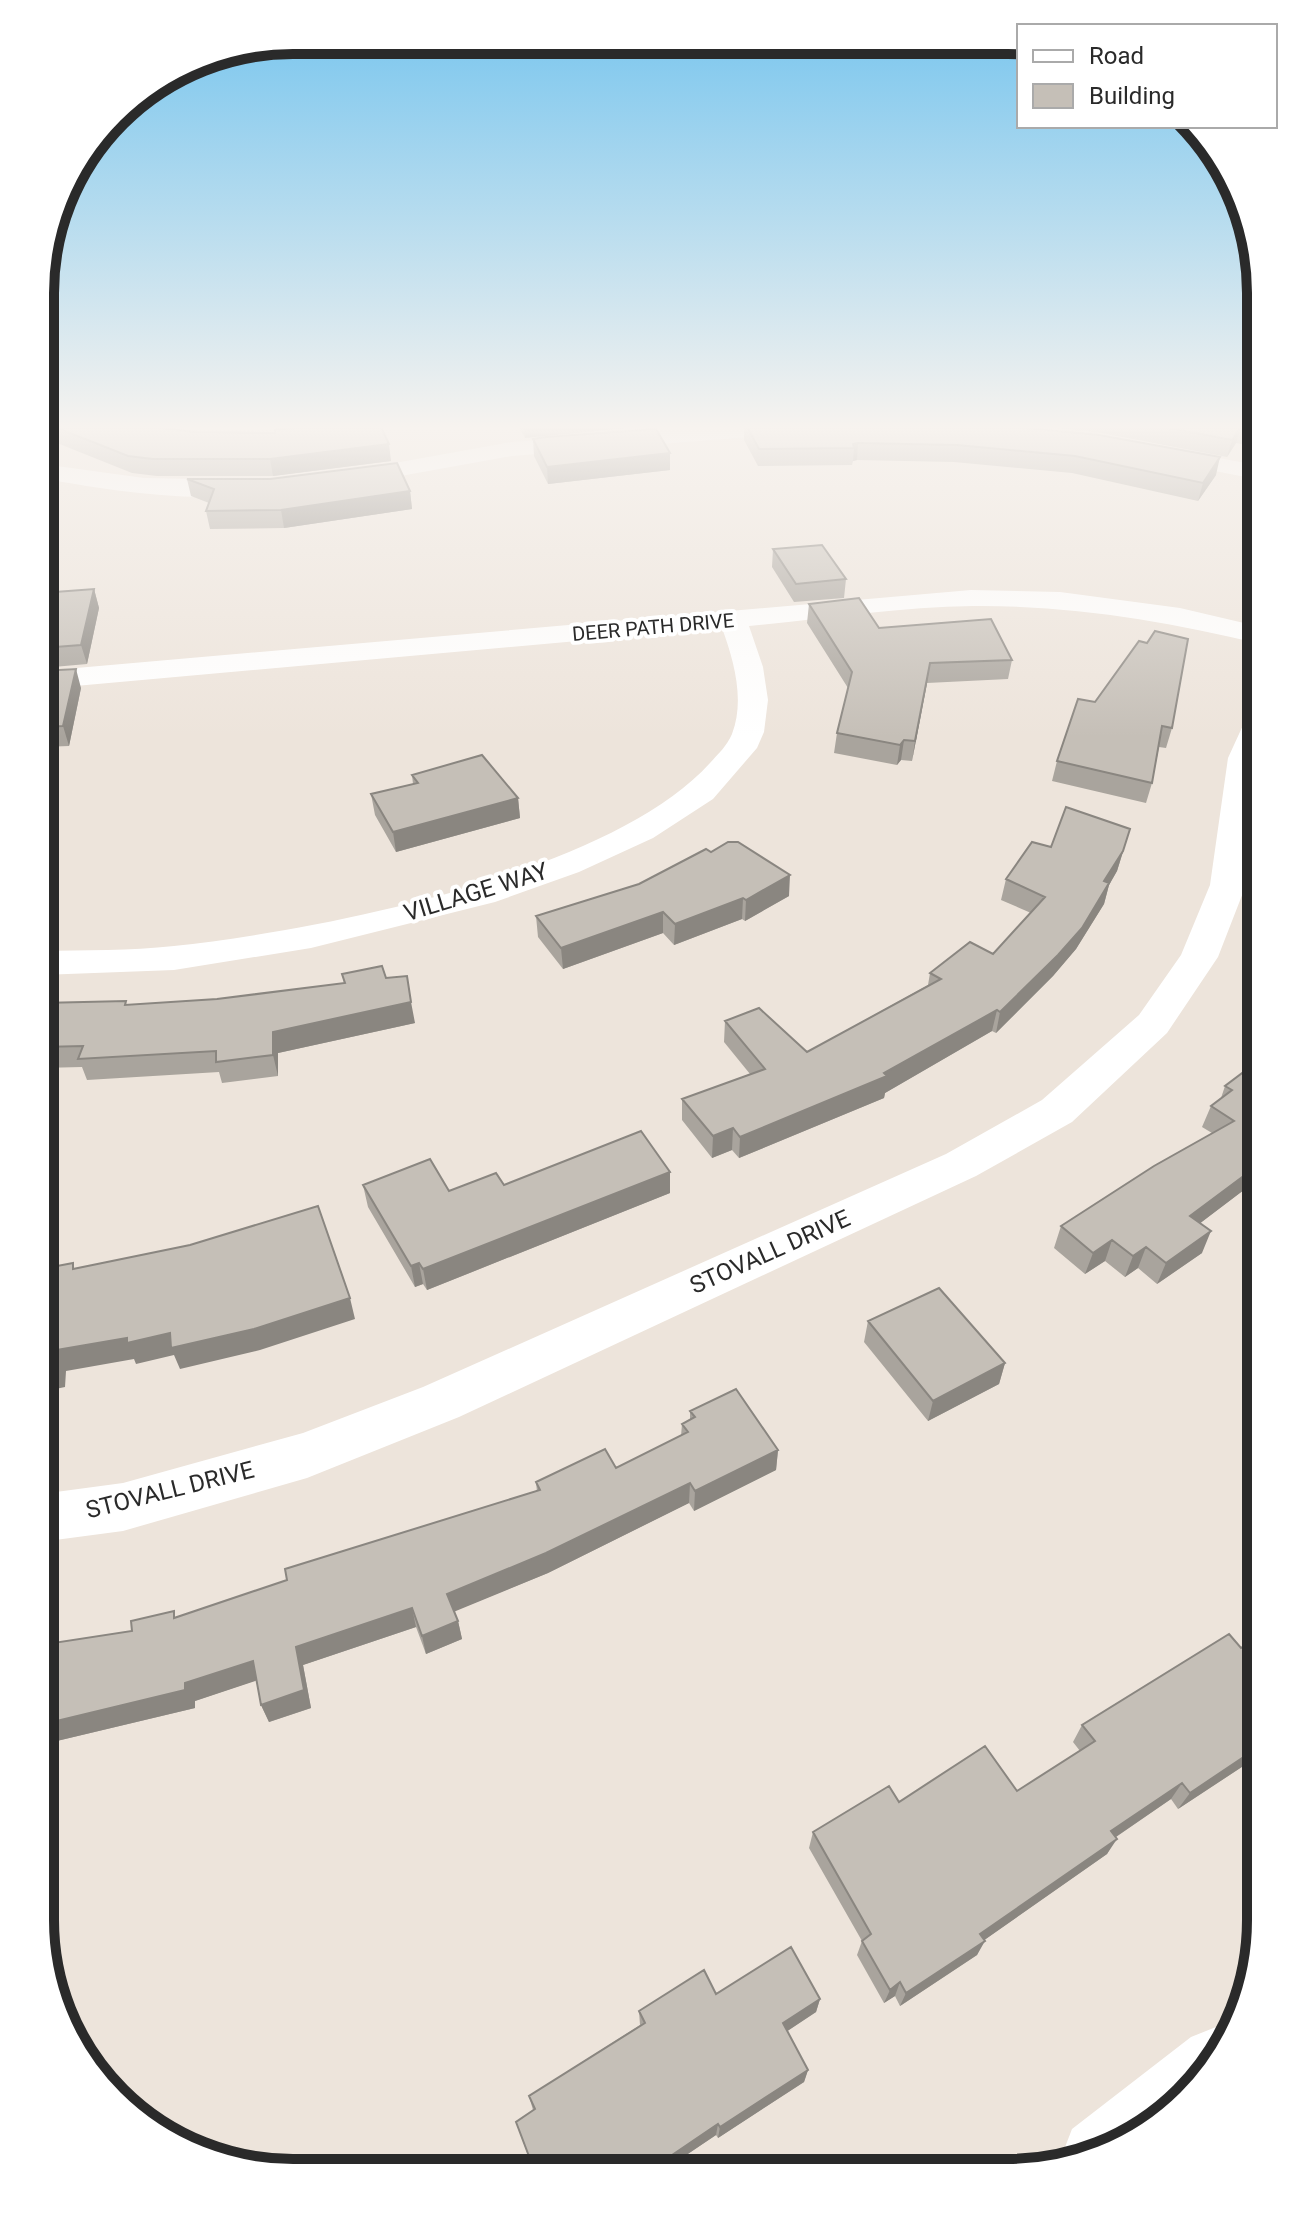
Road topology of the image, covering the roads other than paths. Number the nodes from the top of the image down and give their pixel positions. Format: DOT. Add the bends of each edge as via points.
graph roads {
  1 [pos="733,620"];
  2 [pos="1247,632"];
  3 [pos="54,679"];
  4 [pos="1247,751"];
  5 [pos="54,963"];
  6 [pos="54,1516"];
  1 -- 2 [label="street, DEER PATH DRIVE" via="971,598 1060,600 1180,616"];
  1 -- 3 [label="street, DEER PATH DRIVE"];
  1 -- 5 [label="street, VILLAGE WAY" via="748,658 754,702 743,745 718,780 610,847 506,887 421,911 264,944 174,958"];
  4 -- 6 [label="street, STOVALL DRIVE" via="1228,885 1199,957 1153,1024 1057,1111 961,1165 441,1402 307,1455 123,1507"];
}
